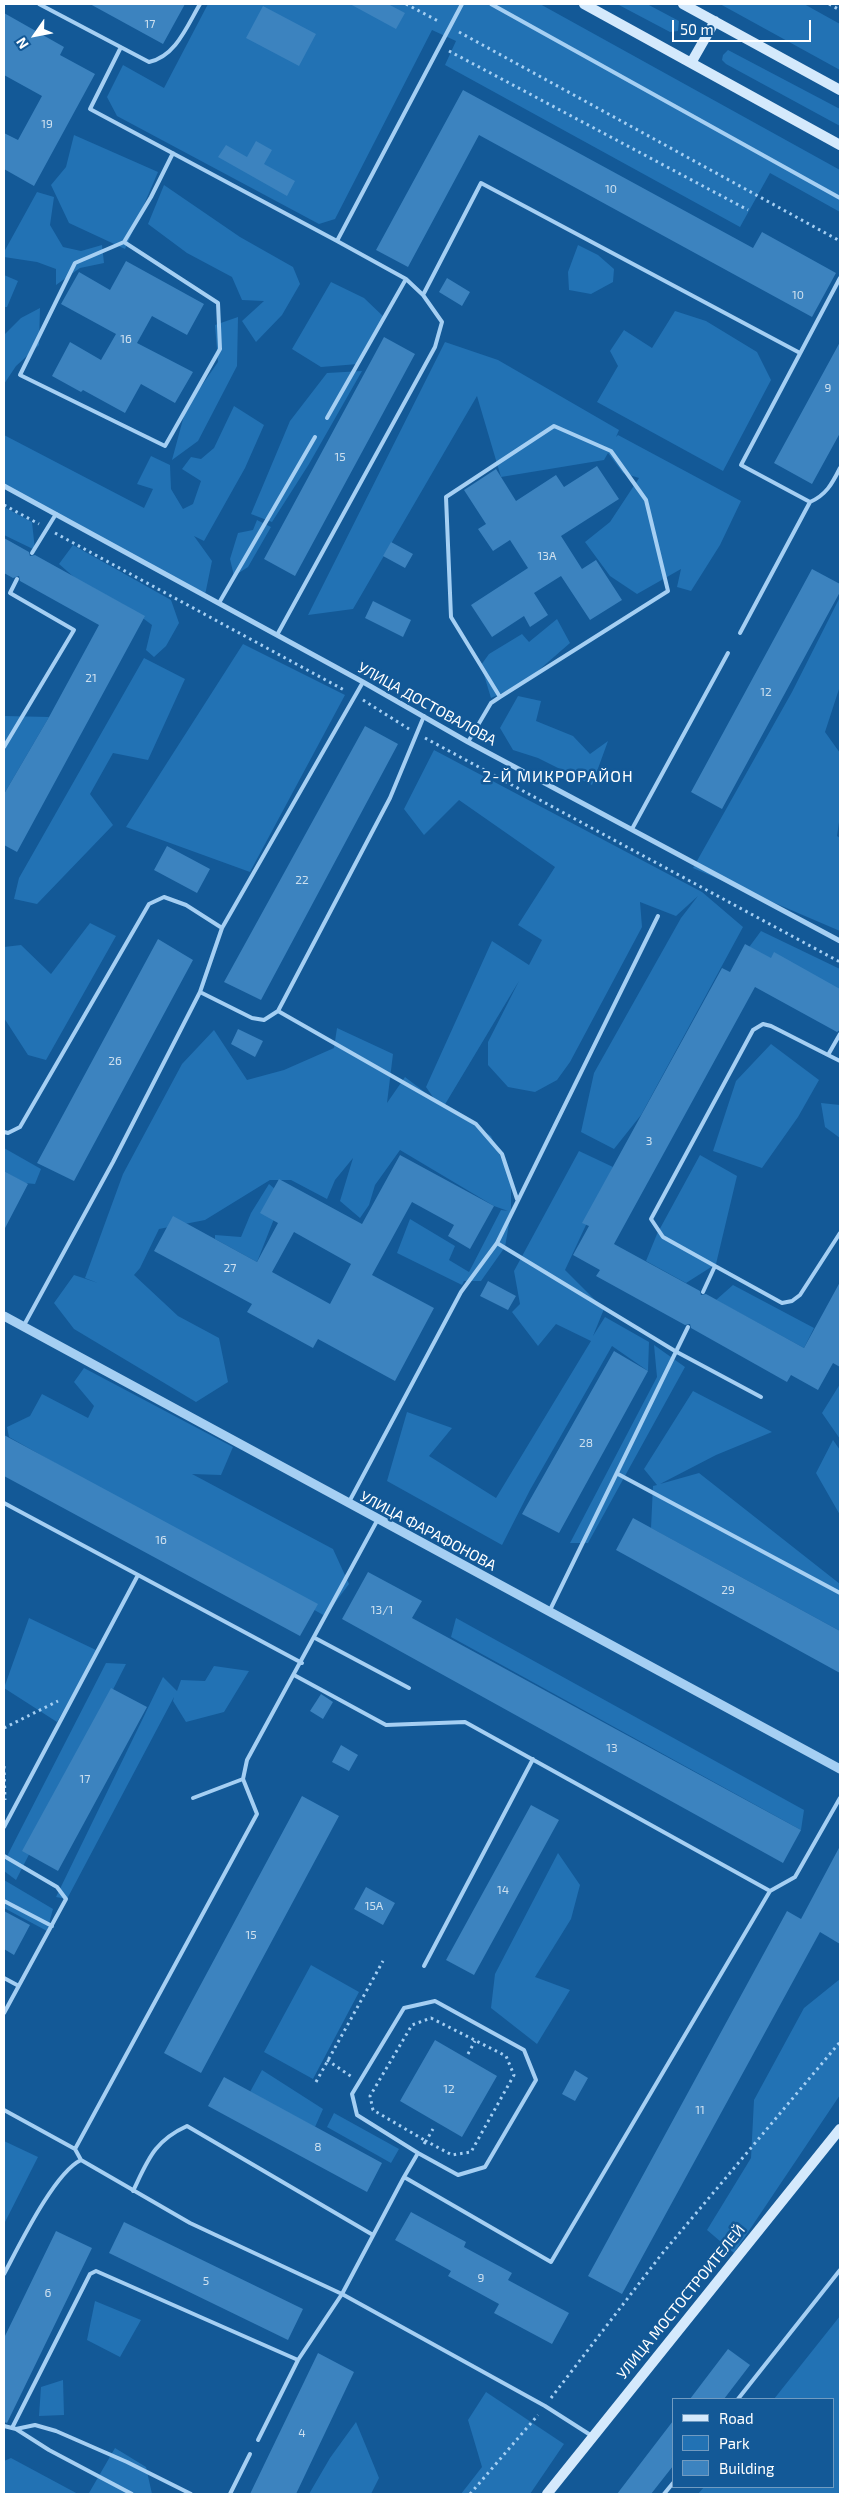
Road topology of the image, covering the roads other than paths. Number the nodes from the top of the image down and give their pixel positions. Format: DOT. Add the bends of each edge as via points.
graph roads {
  1 [pos="39,4"];
  2 [pos="200,4"];
  3 [pos="462,4"];
  4 [pos="490,4"];
  5 [pos="584,4"];
  6 [pos="683,4"];
  7 [pos="714,21"];
  8 [pos="120,48"];
  9 [pos="691,63"];
  10 [pos="840,90"];
  11 [pos="840,144"];
  12 [pos="173,154"];
  13 [pos="840,198"];
  14 [pos="337,240"];
  15 [pos="124,242"];
  16 [pos="840,278"];
  17 [pos="406,279"];
  18 [pos="423,295"];
  19 [pos="800,353"];
  20 [pos="327,418"];
  21 [pos="315,437"];
  22 [pos="840,468"];
  23 [pos="4,486"];
  24 [pos="810,502"];
  25 [pos="56,514"];
  26 [pos="32,553"];
  27 [pos="16,580"];
  28 [pos="4,590"];
  29 [pos="10,593"];
  30 [pos="219,604"];
  31 [pos="740,633"];
  32 [pos="277,635"];
  33 [pos="728,653"];
  34 [pos="362,682"];
  35 [pos="500,697"];
  36 [pos="424,716"];
  37 [pos="468,742"];
  38 [pos="4,747"];
  39 [pos="632,829"];
  40 [pos="658,916"];
  41 [pos="222,928"];
  42 [pos="840,941"];
  43 [pos="200,992"];
  44 [pos="278,1011"];
  45 [pos="840,1034"];
  46 [pos="828,1055"];
  47 [pos="840,1061"];
  48 [pos="4,1132"];
  49 [pos="517,1199"];
  50 [pos="840,1233"];
  51 [pos="496,1243"];
  52 [pos="715,1266"];
  53 [pos="703,1292"];
  54 [pos="4,1316"];
  55 [pos="688,1326"];
  56 [pos="23,1327"];
  57 [pos="675,1351"];
  58 [pos="761,1397"];
  59 [pos="618,1474"];
  60 [pos="4,1503"];
  61 [pos="349,1503"];
  62 [pos="378,1519"];
  63 [pos="138,1575"];
  64 [pos="840,1593"];
  65 [pos="549,1612"];
  66 [pos="315,1638"];
  67 [pos="302,1663"];
  68 [pos="294,1675"];
  69 [pos="409,1688"];
  70 [pos="533,1759"];
  71 [pos="840,1769"];
  72 [pos="243,1779"];
  73 [pos="193,1798"];
  74 [pos="840,1798"];
  75 [pos="4,1827"];
  76 [pos="4,1856"];
  77 [pos="770,1891"];
  78 [pos="4,1901"];
  79 [pos="52,1926"];
  80 [pos="424,1966"];
  81 [pos="4,1978"];
  82 [pos="17,1985"];
  83 [pos="4,2013"];
  84 [pos="4,2110"];
  85 [pos="840,2129"];
  86 [pos="75,2149"];
  87 [pos="418,2153"];
  88 [pos="81,2160"];
  89 [pos="404,2177"];
  90 [pos="133,2191"];
  91 [pos="373,2235"];
  92 [pos="840,2270"];
  93 [pos="4,2274"];
  94 [pos="342,2294"];
  95 [pos="298,2360"];
  96 [pos="739,2398"];
  97 [pos="4,2426"];
  98 [pos="14,2428"];
  99 [pos="593,2436"];
  100 [pos="258,2440"];
  101 [pos="250,2454"];
  102 [pos="672,2484"];
  103 [pos="132,2494"];
  104 [pos="191,2494"];
  105 [pos="230,2494"];
  106 [pos="547,2494"];
  107 [pos="664,2494"];
  1 -- 8 [label="lane"];
  2 -- 8 [label="lane" via="176,44 161,60 149,62"];
  3 -- 14 [label="lane"];
  4 -- 13 [label="lane"];
  5 -- 9 [label="main road"];
  6 -- 7 [label="main road"];
  7 -- 9 [label="main road"];
  7 -- 10 [label="main road"];
  8 -- 12 [label="lane" via="90,109"];
  9 -- 11 [label="main road"];
  12 -- 14 [label="lane"];
  12 -- 15 [label="lane"];
  14 -- 17 [label="lane"];
  15 -- 15 [label="lane" via="75,263 20,375 165,446 220,349 218,304"];
  16 -- 19 [label="lane"];
  17 -- 18 [label="lane"];
  17 -- 20 [label="lane"];
  18 -- 19 [label="lane" via="481,183"];
  18 -- 32 [label="lane" via="442,322 434,347"];
  19 -- 24 [label="lane" via="741,465"];
  21 -- 30 [label="lane"];
  22 -- 24 [label="lane" via="829,489"];
  23 -- 25 [label="street, УЛИЦА ДОСТОВАЛОВА"];
  24 -- 31 [label="lane"];
  25 -- 26 [label="lane"];
  25 -- 30 [label="street, УЛИЦА ДОСТОВАЛОВА"];
  27 -- 29 [label="lane"];
  28 -- 29 [label="lane"];
  29 -- 38 [label="lane" via="74,630"];
  30 -- 32 [label="street, УЛИЦА ДОСТОВАЛОВА"];
  32 -- 34 [label="street, УЛИЦА ДОСТОВАЛОВА"];
  33 -- 39 [label="lane"];
  34 -- 36 [label="street, УЛИЦА ДОСТОВАЛОВА"];
  34 -- 41 [label="lane"];
  35 -- 35 [label="lane" via="668,591 646,500 611,452 554,426 446,497 451,617"];
  35 -- 37 [label="lane" via="491,703"];
  36 -- 37 [label="street, УЛИЦА ДОСТОВАЛОВА"];
  36 -- 44 [label="lane" via="390,798"];
  37 -- 39 [label="street, УЛИЦА ДОСТОВАЛОВА"];
  39 -- 42 [label="street, УЛИЦА ДОСТОВАЛОВА"];
  40 -- 49 [label="lane"];
  41 -- 43 [label="lane"];
  41 -- 48 [label="lane" via="186,905 164,897 149,904 20,1127 8,1134"];
  43 -- 44 [label="lane" via="252,1018 264,1020"];
  43 -- 56 [label="lane"];
  44 -- 49 [label="lane" via="476,1124 502,1154"];
  45 -- 46 [label="lane"];
  46 -- 47 [label="lane"];
  46 -- 52 [label="lane" via="764,1024 749,1035 651,1219 663,1237"];
  49 -- 51 [label="lane"];
  50 -- 52 [label="lane" via="800,1295 792,1301 782,1303"];
  51 -- 57 [label="lane"];
  51 -- 61 [label="lane" via="461,1292"];
  52 -- 53 [label="lane"];
  54 -- 56 [label="street, УЛИЦА ФАРАФОНОВА"];
  55 -- 57 [label="lane"];
  56 -- 61 [label="street, УЛИЦА ФАРАФОНОВА"];
  57 -- 58 [label="lane"];
  57 -- 59 [label="lane"];
  59 -- 64 [label="lane"];
  59 -- 65 [label="lane"];
  60 -- 63 [label="lane"];
  61 -- 62 [label="street, УЛИЦА ФАРАФОНОВА"];
  62 -- 65 [label="street, УЛИЦА ФАРАФОНОВА"];
  62 -- 66 [label="lane"];
  63 -- 67 [label="lane"];
  63 -- 75 [label="lane"];
  65 -- 71 [label="street, УЛИЦА ФАРАФОНОВА"];
  66 -- 67 [label="lane"];
  66 -- 69 [label="lane"];
  67 -- 68 [label="lane"];
  68 -- 70 [label="lane" via="386,1725 465,1722"];
  68 -- 72 [label="lane" via="247,1760"];
  70 -- 77 [label="lane"];
  70 -- 80 [label="lane"];
  72 -- 73 [label="lane"];
  72 -- 86 [label="lane" via="257,1814"];
  74 -- 77 [label="lane" via="794,1877"];
  76 -- 79 [label="lane" via="63,1893 66,1899"];
  77 -- 89 [label="lane" via="552,2262"];
  78 -- 79 [label="lane"];
  79 -- 82 [label="lane"];
  81 -- 82 [label="lane"];
  82 -- 83 [label="lane"];
  84 -- 86 [label="lane"];
  85 -- 99 [label="main road, УЛИЦА МОСТОСТРОИТЕЛЕЙ"];
  86 -- 88 [label="lane"];
  87 -- 87 [label="lane" via="357,2115 352,2094 404,2008 435,2001 524,2050 536,2080 485,2167 458,2175"];
  87 -- 89 [label="lane"];
  88 -- 90 [label="lane"];
  88 -- 93 [label="lane" via="66,2170"];
  89 -- 91 [label="lane"];
  90 -- 91 [label="lane" via="153,2152 170,2134 187,2126"];
  90 -- 94 [label="lane" via="190,2222"];
  91 -- 94 [label="lane"];
  92 -- 96 [label="lane"];
  94 -- 95 [label="lane"];
  94 -- 99 [label="lane"];
  95 -- 98 [label="lane" via="96,2271 90,2274"];
  95 -- 100 [label="lane"];
  97 -- 98 [label="lane"];
  98 -- 103 [label="lane"];
  98 -- 104 [label="lane" via="35,2425 56,2431"];
  99 -- 106 [label="main road, УЛИЦА МОСТОСТРОИТЕЛЕЙ"];
  101 -- 105 [label="lane"];
  102 -- 107 [label="lane"];
}
